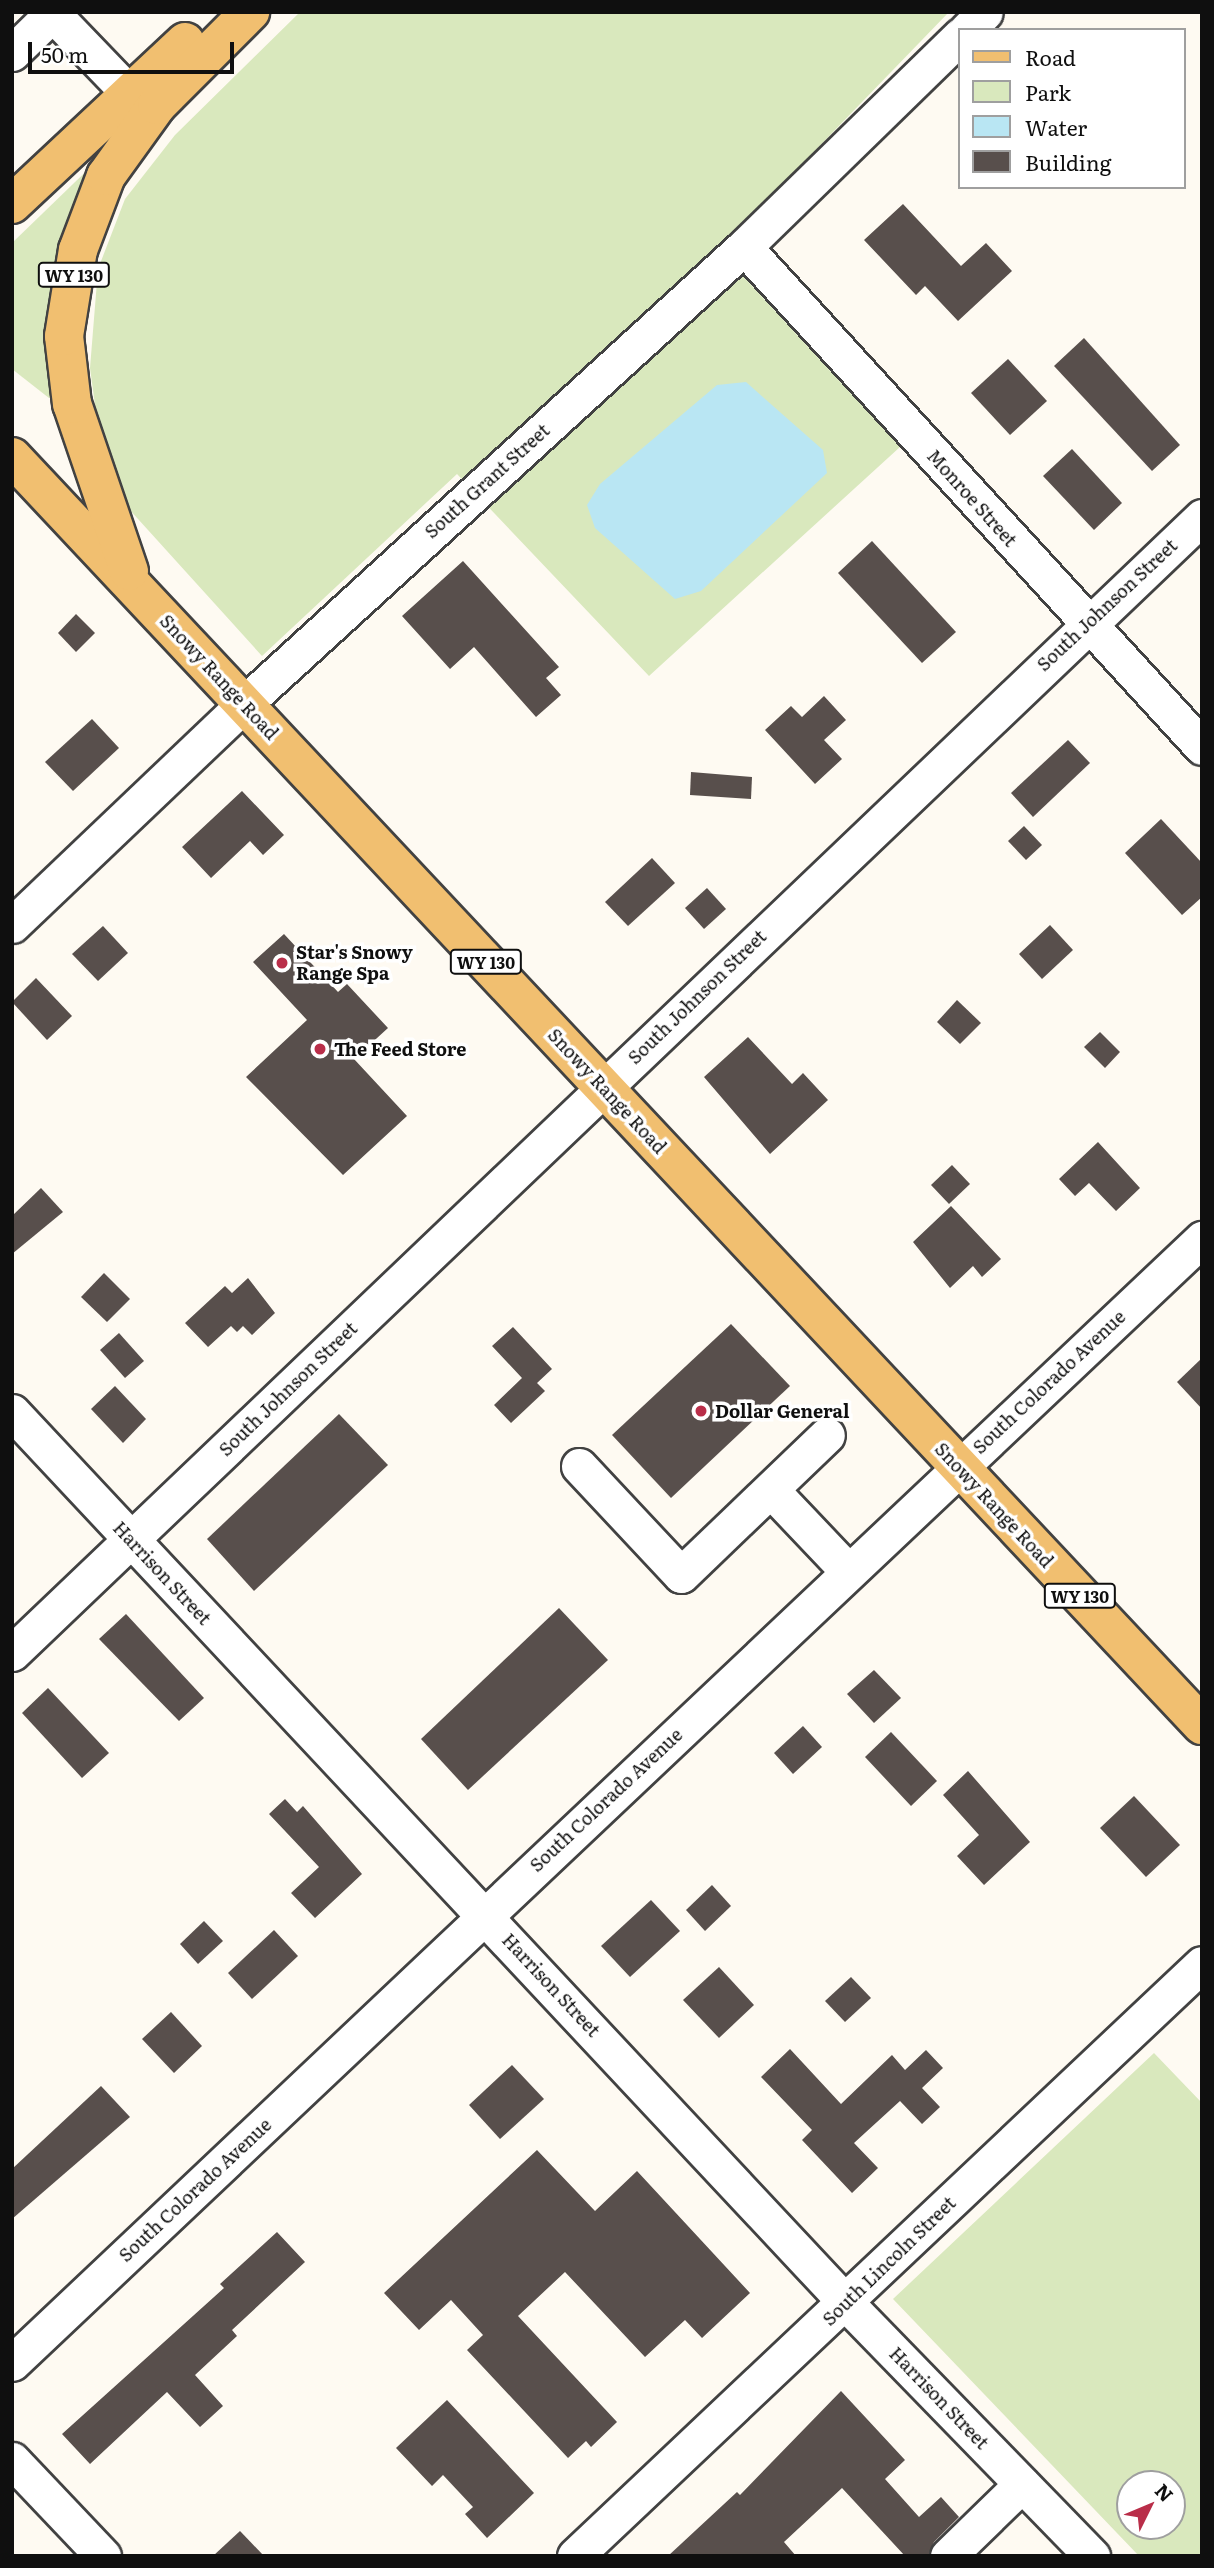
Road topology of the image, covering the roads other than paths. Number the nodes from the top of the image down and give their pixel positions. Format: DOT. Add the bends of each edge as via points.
graph roads {
  1 [pos="217,12"];
  2 [pos="250,12"];
  3 [pos="985,12"];
  4 [pos="51,13"];
  5 [pos="969,28"];
  6 [pos="958,38"];
  7 [pos="12,54"];
  8 [pos="130,94"];
  9 [pos="12,204"];
  10 [pos="744,247"];
  11 [pos="12,457"];
  12 [pos="1202,517"];
  13 [pos="135,586"];
  14 [pos="1087,624"];
  15 [pos="244,704"];
  16 [pos="1202,747"];
  17 [pos="12,925"];
  18 [pos="603,1087"];
  19 [pos="1202,1239"];
  20 [pos="12,1412"];
  21 [pos="827,1435"];
  22 [pos="579,1466"];
  23 [pos="958,1467"];
  24 [pos="771,1490"];
  25 [pos="131,1540"];
  26 [pos="848,1572"];
  27 [pos="12,1653"];
  28 [pos="1202,1725"];
  29 [pos="486,1914"];
  30 [pos="1202,1964"];
  31 [pos="846,2303"];
  32 [pos="12,2363"];
  33 [pos="12,2460"];
  34 [pos="1022,2484"];
  35 [pos="103,2556"];
  36 [pos="575,2556"];
  37 [pos="948,2556"];
  38 [pos="1092,2556"];
  1 -- 8 [label="main road"];
  2 -- 13 [label="main road, WY 130" via="157,105 135,135 106,176 78,250 64,336 72,404"];
  3 -- 5 [label="street"];
  4 -- 7 [label="street"];
  4 -- 8 [label="street"];
  6 -- 10 [label="street, South Grant Street"];
  8 -- 9 [label="main road"];
  10 -- 14 [label="street, Monroe Street"];
  10 -- 15 [label="street, South Grant Street"];
  11 -- 13 [label="main road, Snowy Range Road / WY 130"];
  12 -- 14 [label="street, South Johnson Street"];
  13 -- 15 [label="main road, Snowy Range Road / WY 130"];
  14 -- 16 [label="street, Monroe Street"];
  14 -- 18 [label="street, South Johnson Street"];
  15 -- 17 [label="street, South Grant Street"];
  15 -- 18 [label="main road, Snowy Range Road / WY 130"];
  18 -- 23 [label="main road, Snowy Range Road / WY 130"];
  18 -- 25 [label="street, South Johnson Street"];
  19 -- 23 [label="street, South Colorado Avenue"];
  20 -- 25 [label="street, Harrison Street"];
  21 -- 24 [label="street"];
  22 -- 24 [label="street" via="681,1575"];
  23 -- 26 [label="street, South Colorado Avenue"];
  23 -- 28 [label="main road, Snowy Range Road / WY 130"];
  24 -- 26 [label="street"];
  25 -- 27 [label="street, South Johnson Street"];
  25 -- 29 [label="street, Harrison Street"];
  26 -- 29 [label="street, South Colorado Avenue"];
  29 -- 31 [label="street, Harrison Street"];
  29 -- 32 [label="street, South Colorado Avenue"];
  30 -- 31 [label="street, South Lincoln Street"];
  31 -- 34 [label="street, Harrison Street"];
  31 -- 36 [label="street, South Lincoln Street"];
  33 -- 35 [label="street"];
  34 -- 37 [label="street"];
  34 -- 38 [label="street, Harrison Street"];
}
